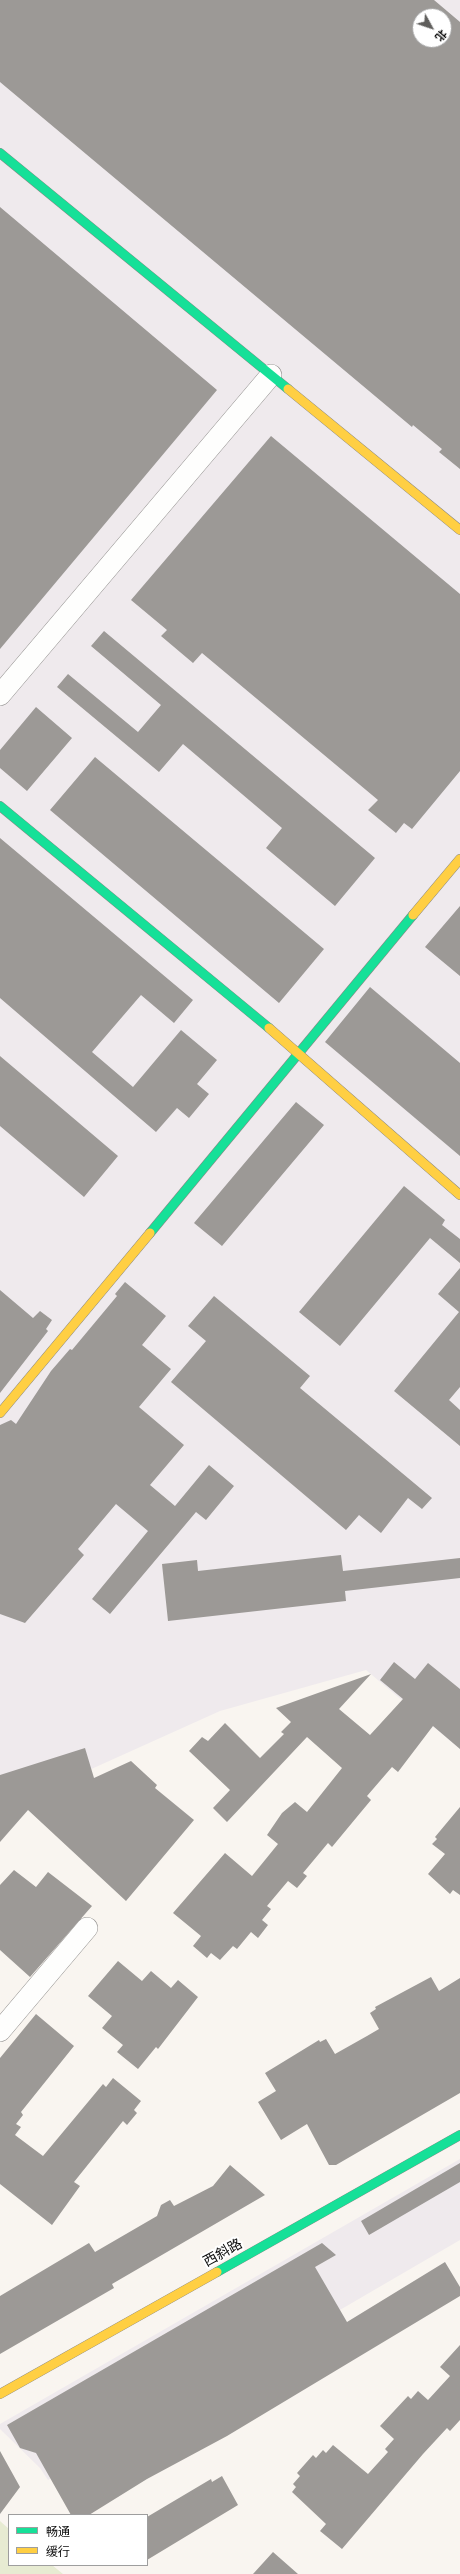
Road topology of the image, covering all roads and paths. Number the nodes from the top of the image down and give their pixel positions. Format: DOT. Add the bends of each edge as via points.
graph roads {
  1 [pos="0,153"];
  2 [pos="271,375"];
  3 [pos="460,530"];
  4 [pos="0,695"];
  5 [pos="0,806"];
  6 [pos="460,858"];
  7 [pos="298,1053"];
  8 [pos="460,1194"];
  9 [pos="0,1412"];
  10 [pos="87,1928"];
  11 [pos="0,2031"];
  12 [pos="460,2135"];
  13 [pos="0,2394"];
  1 -- 2 [label="street"];
  2 -- 3 [label="street"];
  2 -- 4 [label="street"];
  5 -- 7 [label="street"];
  6 -- 7 [label="street"];
  7 -- 8 [label="street"];
  7 -- 9 [label="street"];
  10 -- 11 [label="street"];
  12 -- 13 [label="street, 西斜路"];
}
